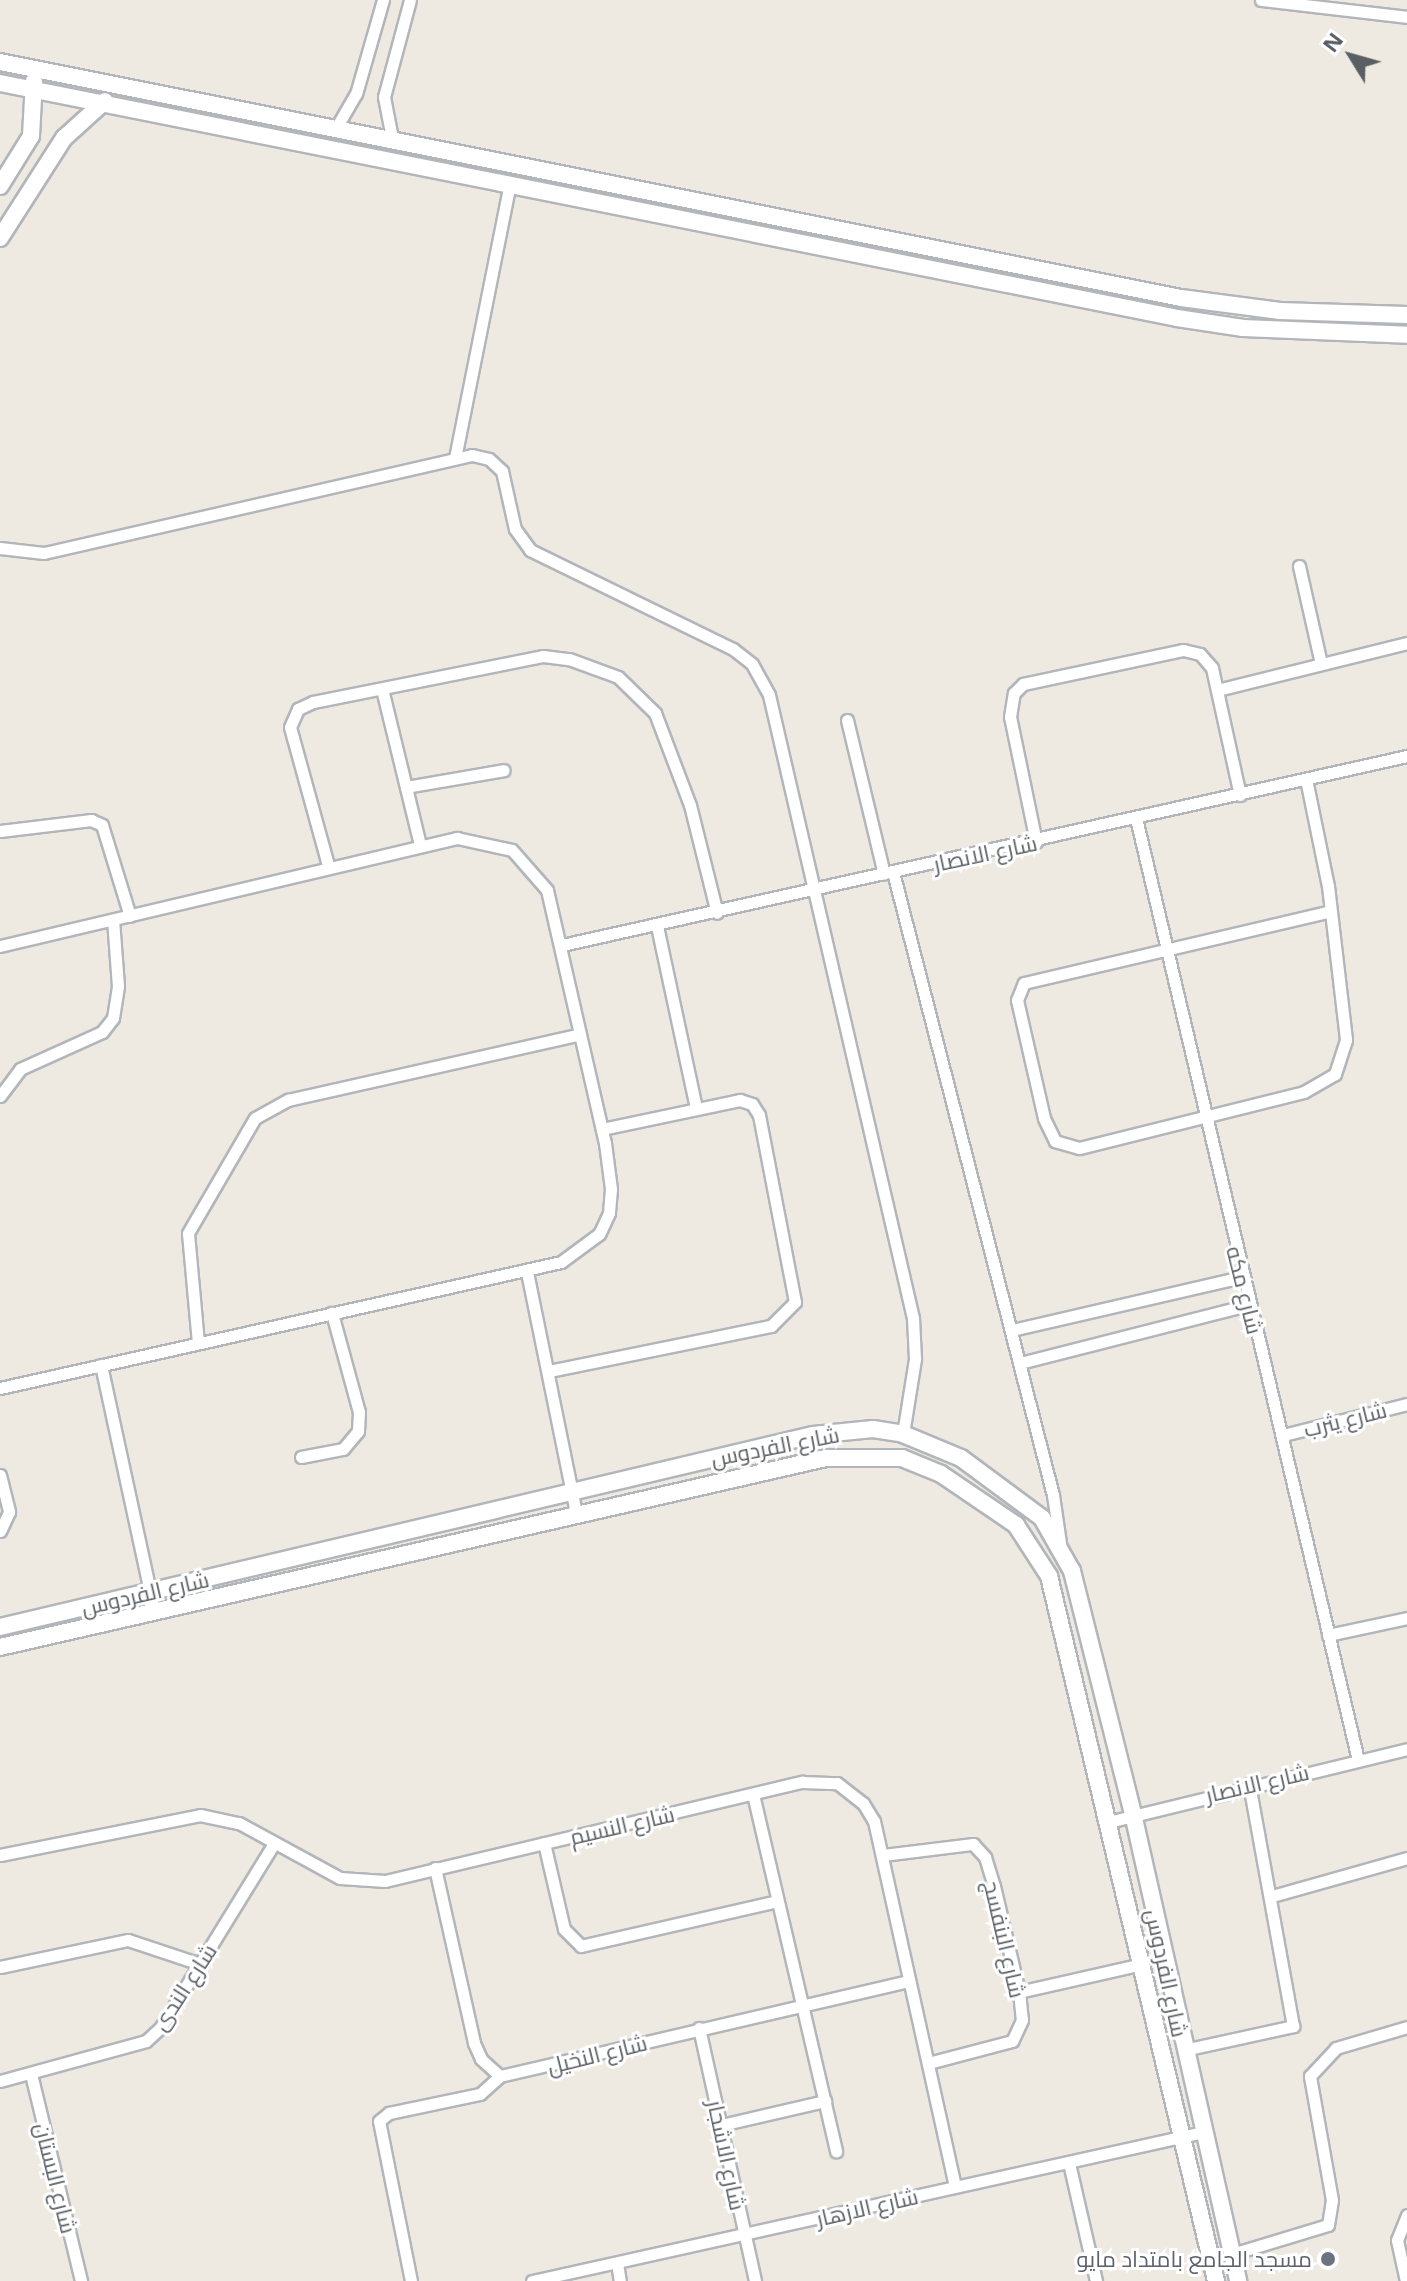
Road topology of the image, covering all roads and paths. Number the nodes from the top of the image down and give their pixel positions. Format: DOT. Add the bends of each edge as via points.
graph roads {
  1 [pos="383,0"];
  2 [pos="410,0"];
  3 [pos="1261,0"];
  4 [pos="1407,17"];
  5 [pos="0,62"];
  6 [pos="35,69"];
  7 [pos="0,83"];
  8 [pos="123,85"];
  9 [pos="33,90"];
  10 [pos="101,103"];
  11 [pos="336,128"];
  12 [pos="392,138"];
  13 [pos="432,148"];
  14 [pos="431,165"];
  15 [pos="510,182"];
  16 [pos="0,186"];
  17 [pos="0,238"];
  18 [pos="1407,315"];
  19 [pos="1407,335"];
  20 [pos="455,458"];
  21 [pos="0,548"];
  22 [pos="1299,566"];
  23 [pos="1407,643"];
  24 [pos="1321,664"];
  25 [pos="382,689"];
  26 [pos="1217,690"];
  27 [pos="847,720"];
  28 [pos="1407,756"];
  29 [pos="504,770"];
  30 [pos="1306,779"];
  31 [pos="406,787"];
  32 [pos="1240,795"];
  33 [pos="1136,818"];
  34 [pos="0,831"];
  35 [pos="1036,842"];
  36 [pos="420,845"];
  37 [pos="328,865"];
  38 [pos="888,873"];
  39 [pos="815,892"];
  40 [pos="1330,911"];
  41 [pos="717,913"];
  42 [pos="130,916"];
  43 [pos="113,920"];
  44 [pos="657,926"];
  45 [pos="562,945"];
  46 [pos="0,946"];
  47 [pos="1168,948"];
  48 [pos="580,1034"];
  49 [pos="0,1096"];
  50 [pos="696,1108"];
  51 [pos="1203,1117"];
  52 [pos="602,1129"];
  53 [pos="527,1272"];
  54 [pos="1241,1277"];
  55 [pos="1248,1305"];
  56 [pos="332,1313"];
  57 [pos="1012,1330"];
  58 [pos="198,1343"];
  59 [pos="1020,1363"];
  60 [pos="101,1365"];
  61 [pos="549,1371"];
  62 [pos="0,1388"];
  63 [pos="1407,1404"];
  64 [pos="903,1434"];
  65 [pos="1283,1435"];
  66 [pos="301,1457"];
  67 [pos="0,1475"];
  68 [pos="571,1493"];
  69 [pos="576,1513"];
  70 [pos="0,1531"];
  71 [pos="1060,1543"];
  72 [pos="150,1592"];
  73 [pos="154,1611"];
  74 [pos="1407,1618"];
  75 [pos="0,1627"];
  76 [pos="1328,1635"];
  77 [pos="0,1647"];
  78 [pos="1407,1749"];
  79 [pos="1358,1760"];
  80 [pos="1249,1784"];
  81 [pos="753,1794"];
  82 [pos="1133,1814"];
  83 [pos="1108,1822"];
  84 [pos="274,1843"];
  85 [pos="544,1843"];
  86 [pos="0,1855"];
  87 [pos="883,1855"];
  88 [pos="1407,1858"];
  89 [pos="435,1868"];
  90 [pos="1272,1896"];
  91 [pos="777,1901"];
  92 [pos="200,1964"];
  93 [pos="1142,1964"];
  94 [pos="0,1967"];
  95 [pos="909,1981"];
  96 [pos="1019,1992"];
  97 [pos="802,2005"];
  98 [pos="1407,2027"];
  99 [pos="699,2028"];
  100 [pos="1184,2050"];
  101 [pos="928,2063"];
  102 [pos="31,2074"];
  103 [pos="500,2076"];
  104 [pos="0,2081"];
  105 [pos="825,2101"];
  106 [pos="721,2125"];
  107 [pos="1203,2132"];
  108 [pos="1183,2137"];
  109 [pos="836,2152"];
  110 [pos="1069,2163"];
  111 [pos="955,2186"];
  112 [pos="1407,2215"];
  113 [pos="744,2235"];
  114 [pos="1232,2254"];
  115 [pos="617,2263"];
  116 [pos="81,2281"];
  117 [pos="411,2281"];
  118 [pos="532,2281"];
  119 [pos="620,2281"];
  120 [pos="755,2281"];
  121 [pos="1096,2281"];
  122 [pos="1216,2281"];
  123 [pos="1238,2281"];
  124 [pos="1406,2281"];
  1 -- 11 [label="street" via="356,94"];
  2 -- 12 [label="street" via="384,97"];
  3 -- 4 [label="street"];
  5 -- 6 [label="street"];
  6 -- 8 [label="street"];
  6 -- 9 [label="street"];
  7 -- 9 [label="street"];
  8 -- 10 [label="street"];
  8 -- 11 [label="street"];
  9 -- 10 [label="street"];
  9 -- 16 [label="street" via="31,136"];
  10 -- 14 [label="street"];
  10 -- 17 [label="street" via="64,138"];
  11 -- 12 [label="street"];
  12 -- 13 [label="street"];
  13 -- 14 [label="street"];
  13 -- 18 [label="street" via="1192,300 1280,311"];
  14 -- 15 [label="street"];
  15 -- 19 [label="street" via="1177,318 1266,330"];
  15 -- 20 [label="street"];
  20 -- 21 [label="street" via="44,553"];
  20 -- 39 [label="street" via="481,456 502,471 515,529 530,550 733,649 752,664 769,695"];
  22 -- 24 [label="street"];
  23 -- 24 [label="street"];
  24 -- 26 [label="street"];
  25 -- 31 [label="street"];
  25 -- 37 [label="street" via="313,702 293,716 293,738"];
  25 -- 41 [label="street" via="543,656 595,666 618,677 655,713 668,736"];
  26 -- 32 [label="street"];
  26 -- 35 [label="street" via="1212,668 1200,654 1183,650 1023,684 1014,693 1010,717"];
  27 -- 38 [label="street"];
  28 -- 30 [label="street, شارع الانصار"];
  29 -- 31 [label="street"];
  30 -- 32 [label="street, شارع الانصار"];
  30 -- 40 [label="street"];
  31 -- 36 [label="street"];
  32 -- 33 [label="street, شارع الانصار"];
  33 -- 35 [label="street, شارع الانصار"];
  33 -- 47 [label="street, شارع مكه"];
  34 -- 42 [label="street" via="91,820 102,825"];
  35 -- 38 [label="street, شارع الانصار"];
  36 -- 37 [label="street"];
  36 -- 45 [label="street" via="457,838 512,850 547,890"];
  37 -- 42 [label="street"];
  38 -- 39 [label="street, شارع الانصار"];
  38 -- 57 [label="street"];
  39 -- 41 [label="street, شارع الانصار"];
  39 -- 64 [label="street" via="913,1318 915,1359"];
  40 -- 47 [label="street"];
  40 -- 51 [label="street" via="1346,1040 1335,1074 1304,1092"];
  41 -- 44 [label="street, شارع الانصار"];
  42 -- 43 [label="street"];
  43 -- 46 [label="street"];
  43 -- 49 [label="street" via="118,986 113,1018 87,1040 36,1059"];
  44 -- 45 [label="street, شارع الانصار"];
  44 -- 50 [label="street"];
  45 -- 48 [label="street"];
  47 -- 51 [label="street, شارع مكه"];
  47 -- 51 [label="street" via="1032,978 1017,1000 1044,1118 1055,1141 1079,1148"];
  48 -- 52 [label="street"];
  48 -- 58 [label="street" via="288,1100 255,1118 188,1233"];
  50 -- 52 [label="street"];
  50 -- 61 [label="street" via="740,1100 752,1104 759,1115 793,1287 795,1302 789,1314 771,1326"];
  51 -- 54 [label="street, شارع مكه"];
  52 -- 53 [label="street" via="611,1189 609,1213 599,1234 582,1251"];
  53 -- 56 [label="street"];
  53 -- 61 [label="street"];
  54 -- 55 [label="street, شارع مكه"];
  54 -- 57 [label="street"];
  55 -- 59 [label="street"];
  55 -- 65 [label="street, شارع مكه"];
  56 -- 58 [label="street"];
  56 -- 66 [label="street" via="359,1412 358,1431 343,1449"];
  57 -- 59 [label="street"];
  58 -- 60 [label="street"];
  59 -- 71 [label="street"];
  60 -- 62 [label="street"];
  60 -- 72 [label="street"];
  61 -- 68 [label="street"];
  63 -- 65 [label="street, شارع يثرب"];
  64 -- 68 [label="street, شارع الفردوس" via="873,1429 813,1435"];
  64 -- 71 [label="street, شارع الفردوس" via="991,1476 1042,1518"];
  65 -- 76 [label="street, شارع مكه"];
  67 -- 70 [label="street" via="9,1512"];
  68 -- 69 [label="street"];
  68 -- 72 [label="street, شارع الفردوس"];
  69 -- 73 [label="street, شارع الفردوس"];
  69 -- 83 [label="street, شارع الفردوس" via="856,1455 902,1458 962,1486 1016,1525 1041,1559 1073,1661"];
  71 -- 82 [label="street, شارع الفردوس" via="1082,1604"];
  72 -- 73 [label="street"];
  72 -- 75 [label="street, شارع الفردوس"];
  73 -- 77 [label="street, شارع الفردوس"];
  74 -- 76 [label="street"];
  76 -- 79 [label="street, شارع مكه"];
  78 -- 79 [label="street, شارع الانصار"];
  79 -- 80 [label="street, شارع الانصار"];
  80 -- 82 [label="street, شارع الانصار"];
  80 -- 90 [label="street"];
  81 -- 85 [label="street, شارع النسيم"];
  81 -- 87 [label="street, شارع النسيم" via="820,1779 837,1783 863,1803"];
  81 -- 91 [label="street"];
  82 -- 83 [label="street, شارع الانصار"];
  82 -- 100 [label="street, شارع الفردوس"];
  83 -- 93 [label="street, شارع الفردوس"];
  84 -- 86 [label="street, شارع النسيم" via="221,1816 200,1815"];
  84 -- 89 [label="street, شارع النسيم" via="319,1870 362,1882"];
  84 -- 92 [label="street, شارع الندى"];
  85 -- 89 [label="street, شارع النسيم"];
  85 -- 91 [label="street" via="564,1929 581,1946"];
  87 -- 95 [label="street, شارع النسيم"];
  87 -- 96 [label="street, شارع البنفسج" via="973,1844 985,1857"];
  88 -- 90 [label="street"];
  89 -- 103 [label="street" via="474,2043 481,2059"];
  90 -- 100 [label="street" via="1293,2026"];
  91 -- 97 [label="street"];
  92 -- 94 [label="street" via="128,1940"];
  92 -- 102 [label="street, شارع الندى" via="161,2027 146,2041"];
  93 -- 96 [label="street"];
  93 -- 108 [label="street, شارع الفردوس"];
  95 -- 97 [label="street, شارع النخيل"];
  95 -- 101 [label="street, شارع النسيم"];
  96 -- 101 [label="street, شارع البنفسج" via="1022,2020 1012,2041"];
  97 -- 99 [label="street, شارع النخيل"];
  97 -- 105 [label="street"];
  98 -- 114 [label="street" via="1336,2048 1310,2076 1332,2200 1328,2225"];
  99 -- 103 [label="street, شارع النخيل"];
  99 -- 106 [label="street, شارع الاشجار"];
  100 -- 107 [label="street, شارع الفردوس"];
  101 -- 111 [label="street, شارع النسيم"];
  102 -- 104 [label="street, شارع الندى"];
  102 -- 116 [label="street, شارع البستان"];
  103 -- 117 [label="street, شارع النخيل" via="480,2094 389,2113 379,2121"];
  105 -- 106 [label="street"];
  105 -- 109 [label="street"];
  106 -- 113 [label="street, شارع الاشجار"];
  107 -- 108 [label="street, شارع الازهار"];
  107 -- 114 [label="street, شارع الفردوس"];
  108 -- 110 [label="street, شارع الازهار"];
  108 -- 122 [label="street, شارع الفردوس"];
  110 -- 111 [label="street, شارع الازهار"];
  110 -- 121 [label="street"];
  111 -- 113 [label="street, شارع الازهار"];
  112 -- 124 [label="street" via="1397,2240"];
  113 -- 115 [label="street, شارع الازهار"];
  113 -- 120 [label="street, شارع الاشجار"];
  114 -- 123 [label="street, شارع الفردوس"];
  115 -- 118 [label="street, شارع الازهار"];
  115 -- 119 [label="street"];
}
